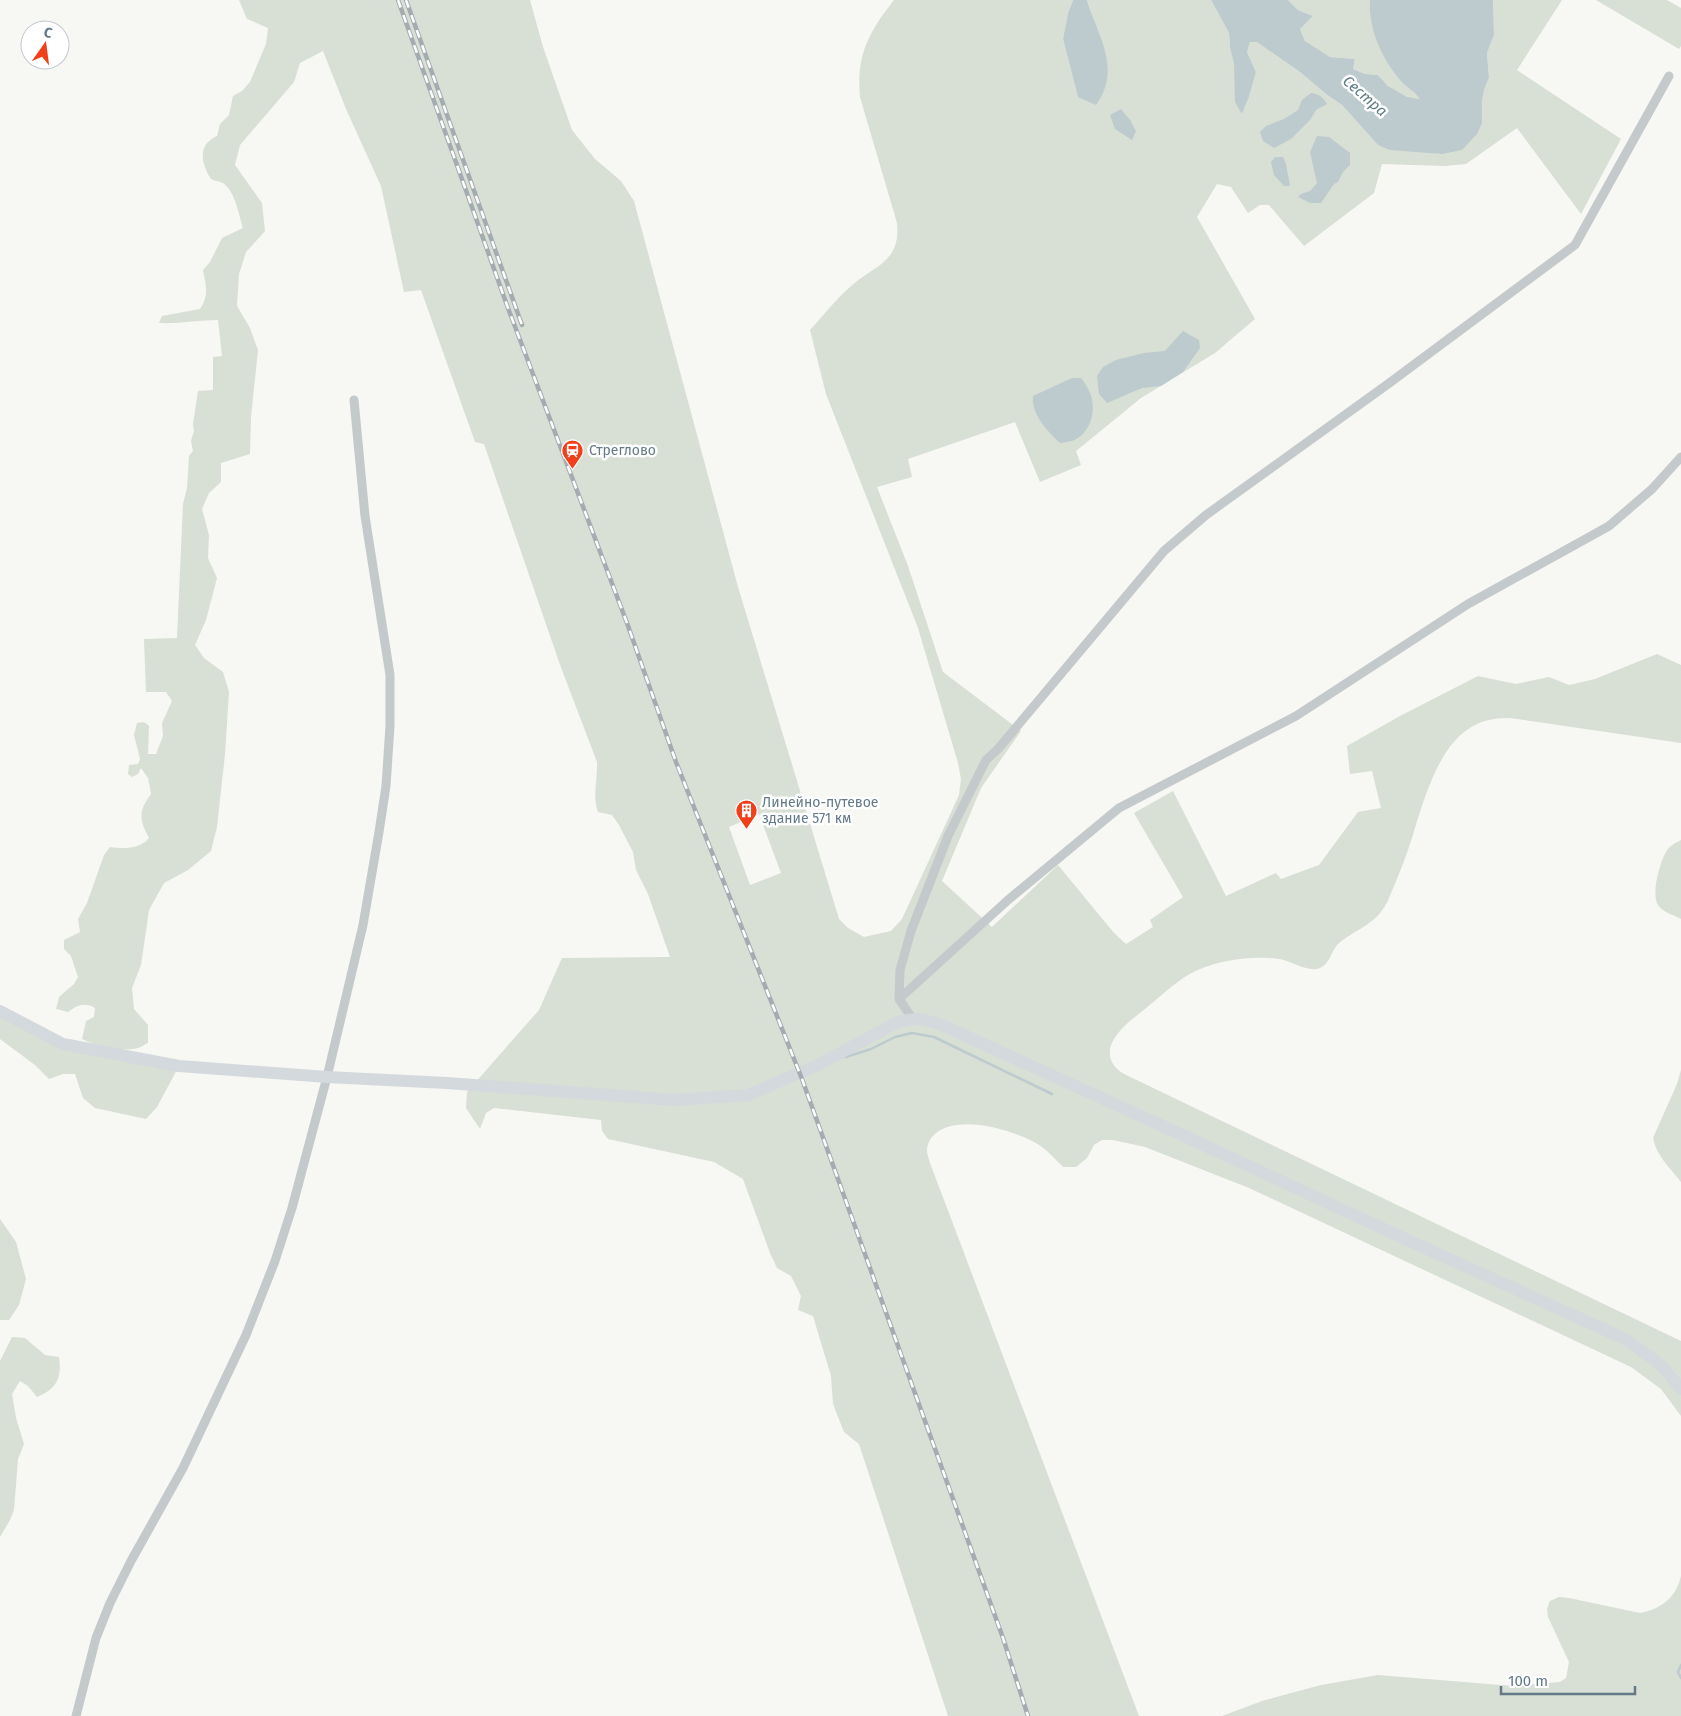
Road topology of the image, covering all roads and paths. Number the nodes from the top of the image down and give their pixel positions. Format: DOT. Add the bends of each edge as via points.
graph roads {
  1 [pos="1668,76"];
  2 [pos="354,400"];
  3 [pos="1681,457"];
  4 [pos="899,999"];
  5 [pos="0,1011"];
  6 [pos="912,1018"];
  7 [pos="327,1077"];
  8 [pos="1681,1389"];
  9 [pos="76,1716"];
  1 -- 4 [label="street" via="1575,245 1206,515 1164,551 986,760 948,836 911,931 900,970"];
  2 -- 7 [label="street" via="365,516 390,675 390,726 380,832 363,925"];
  3 -- 4 [label="street" via="1652,489 1609,526 1468,604 1296,716 1119,808 1008,900"];
  4 -- 6 [label="street"];
  5 -- 7 [label="street" via="63,1044 179,1066"];
  6 -- 7 [label="street" via="898,1022 816,1066 748,1094 675,1100"];
  6 -- 8 [label="street" via="942,1025 1625,1339 1660,1365"];
  7 -- 9 [label="street" via="292,1208 246,1335 183,1468 110,1603 96,1638"];
}
